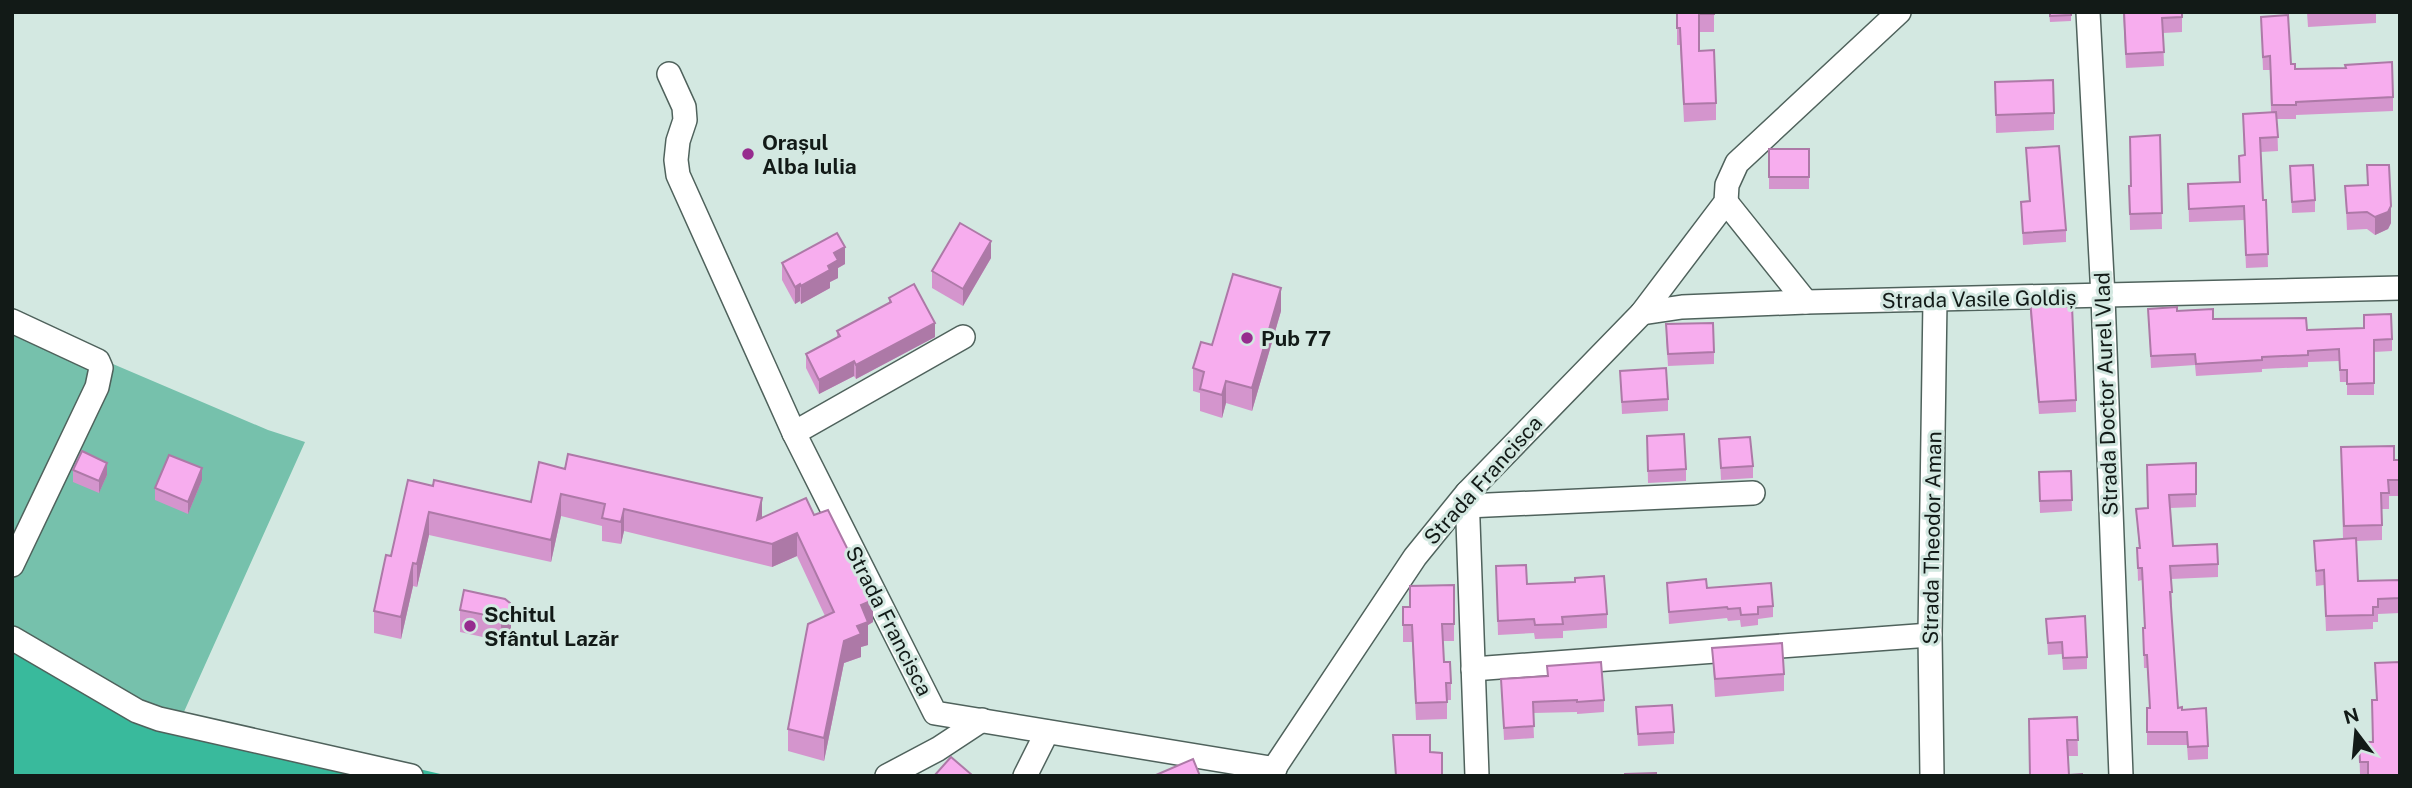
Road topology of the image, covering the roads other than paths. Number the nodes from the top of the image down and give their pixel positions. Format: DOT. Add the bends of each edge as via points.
graph roads {
  1 [pos="1899,12"];
  2 [pos="2088,12"];
  3 [pos="669,74"];
  4 [pos="1726,202"];
  5 [pos="2400,288"];
  6 [pos="2103,297"];
  7 [pos="1935,300"];
  8 [pos="1806,302"];
  9 [pos="1642,313"];
  10 [pos="12,321"];
  11 [pos="963,338"];
  12 [pos="794,433"];
  13 [pos="1753,494"];
  14 [pos="1467,500"];
  15 [pos="12,565"];
  16 [pos="1930,635"];
  17 [pos="12,638"];
  18 [pos="1473,668"];
  19 [pos="982,720"];
  20 [pos="1046,732"];
  21 [pos="1272,772"];
  22 [pos="411,776"];
  23 [pos="887,776"];
  24 [pos="1026,776"];
  25 [pos="1477,776"];
  26 [pos="1933,776"];
  27 [pos="2122,776"];
  1 -- 4 [label="street" via="1737,163 1727,185"];
  2 -- 6 [label="street, Strada Doctor Aurel Vlad"];
  3 -- 12 [label="street" via="684,107 678,176"];
  4 -- 8 [label="street"];
  4 -- 9 [label="street, Strada Francisca"];
  5 -- 6 [label="street, Strada Vasile Goldiș"];
  6 -- 7 [label="street, Strada Vasile Goldiș"];
  6 -- 27 [label="street, Strada Doctor Aurel Vlad"];
  7 -- 8 [label="street, Strada Vasile Goldiș"];
  7 -- 16 [label="street, Strada Theodor Aman"];
  8 -- 9 [label="street, Strada Vasile Goldiș"];
  9 -- 14 [label="street, Strada Francisca"];
  10 -- 15 [label="street" via="98,362 101,368 97,387"];
  11 -- 12 [label="street"];
  12 -- 19 [label="street, Strada Francisca" via="935,713"];
  13 -- 14 [label="street"];
  14 -- 18 [label="street"];
  14 -- 21 [label="street, Strada Francisca" via="1415,557"];
  16 -- 18 [label="street"];
  16 -- 26 [label="street, Strada Theodor Aman"];
  17 -- 22 [label="street" via="159,719"];
  18 -- 25 [label="street"];
  19 -- 20 [label="street, Strada Francisca"];
  19 -- 23 [label="street"];
  20 -- 21 [label="street, Strada Francisca"];
  20 -- 24 [label="street"];
}
